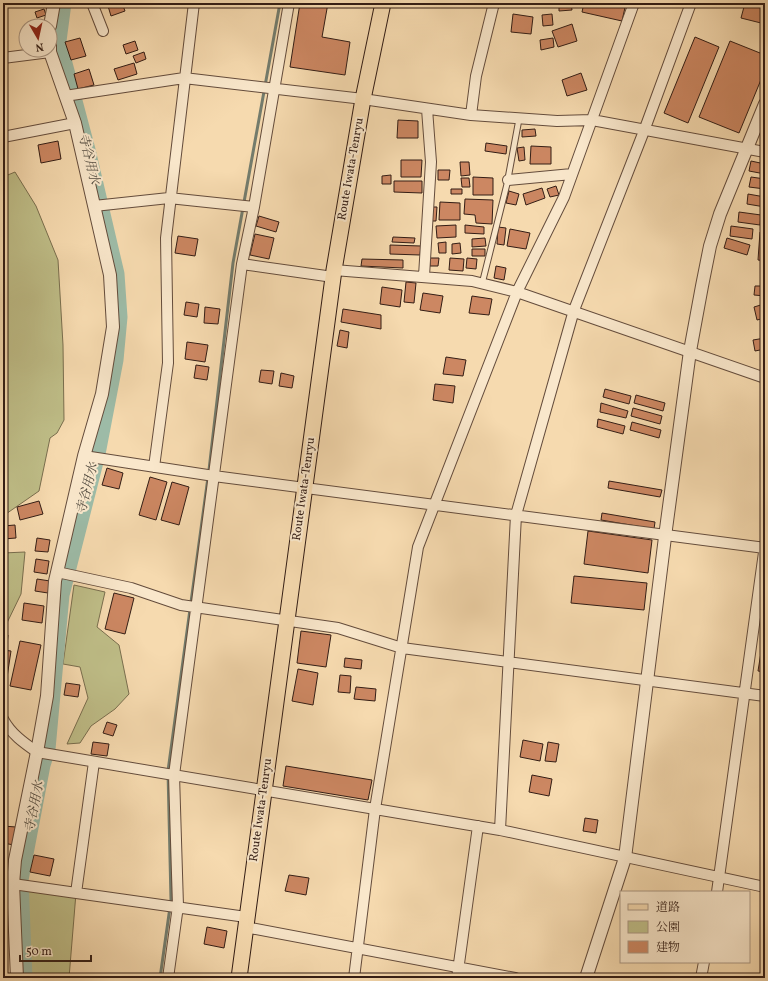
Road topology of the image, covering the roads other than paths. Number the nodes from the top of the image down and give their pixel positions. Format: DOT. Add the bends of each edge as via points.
graph roads {
  1 [pos="54,3"];
  2 [pos="92,3"];
  3 [pos="194,3"];
  4 [pos="288,3"];
  5 [pos="383,3"];
  6 [pos="494,3"];
  7 [pos="634,3"];
  8 [pos="691,3"];
  9 [pos="51,18"];
  10 [pos="103,31"];
  11 [pos="18,55"];
  12 [pos="3,58"];
  13 [pos="53,58"];
  14 [pos="184,78"];
  15 [pos="274,89"];
  16 [pos="65,96"];
  17 [pos="363,99"];
  18 [pos="765,104"];
  19 [pos="427,109"];
  20 [pos="471,115"];
  21 [pos="519,119"];
  22 [pos="592,120"];
  23 [pos="75,123"];
  24 [pos="644,131"];
  25 [pos="3,137"];
  26 [pos="746,148"];
  27 [pos="765,152"];
  28 [pos="572,174"];
  29 [pos="508,180"];
  30 [pos="170,198"];
  31 [pos="94,206"];
  32 [pos="254,207"];
  33 [pos="242,264"];
  34 [pos="334,274"];
  35 [pos="424,276"];
  36 [pos="482,284"];
  37 [pos="517,292"];
  38 [pos="574,310"];
  39 [pos="690,351"];
  40 [pos="765,378"];
  41 [pos="84,456"];
  42 [pos="154,467"];
  43 [pos="214,476"];
  44 [pos="304,487"];
  45 [pos="434,504"];
  46 [pos="516,516"];
  47 [pos="666,535"];
  48 [pos="765,547"];
  49 [pos="57,572"];
  50 [pos="197,608"];
  51 [pos="287,620"];
  52 [pos="402,648"];
  53 [pos="510,663"];
  54 [pos="647,681"];
  55 [pos="745,694"];
  56 [pos="765,696"];
  57 [pos="3,719"];
  58 [pos="38,752"];
  59 [pos="94,762"];
  60 [pos="174,775"];
  61 [pos="263,790"];
  62 [pos="375,809"];
  63 [pos="478,826"];
  64 [pos="500,830"];
  65 [pos="625,858"];
  66 [pos="719,878"];
  67 [pos="13,884"];
  68 [pos="765,887"];
  69 [pos="717,891"];
  70 [pos="76,893"];
  71 [pos="178,906"];
  72 [pos="246,922"];
  73 [pos="358,948"];
  74 [pos="704,963"];
  75 [pos="458,967"];
  76 [pos="17,978"];
  77 [pos="168,978"];
  78 [pos="239,978"];
  79 [pos="354,978"];
  80 [pos="457,978"];
  81 [pos="515,978"];
  82 [pos="586,978"];
  83 [pos="701,978"];
  1 -- 9 [label="street"];
  2 -- 10 [label="street"];
  3 -- 14 [label="street"];
  4 -- 15 [label="street"];
  5 -- 17 [label="main road, Route Iwata-Tenryu"];
  6 -- 20 [label="street" via="476,76"];
  7 -- 22 [label="street"];
  8 -- 24 [label="street"];
  11 -- 12 [label="street"];
  13 -- 16 [label="street"];
  14 -- 15 [label="street"];
  14 -- 16 [label="street"];
  14 -- 30 [label="street"];
  15 -- 17 [label="street"];
  15 -- 32 [label="street"];
  16 -- 23 [label="street"];
  17 -- 19 [label="street"];
  17 -- 34 [label="main road, Route Iwata-Tenryu"];
  18 -- 26 [label="street"];
  19 -- 20 [label="street"];
  19 -- 35 [label="street" via="430,162"];
  20 -- 21 [label="street"];
  21 -- 22 [label="street"];
  21 -- 29 [label="lane"];
  22 -- 24 [label="street"];
  22 -- 28 [label="street"];
  23 -- 25 [label="street"];
  23 -- 31 [label="street"];
  24 -- 26 [label="street"];
  24 -- 38 [label="street"];
  26 -- 27 [label="street"];
  26 -- 39 [label="street" via="710,246"];
  28 -- 29 [label="street"];
  28 -- 37 [label="street" via="564,197"];
  29 -- 36 [label="lane"];
  30 -- 31 [label="street"];
  30 -- 32 [label="street"];
  30 -- 42 [label="street" via="166,238 168,363"];
  31 -- 41 [label="street" via="110,275 113,327 102,394"];
  32 -- 33 [label="street"];
  33 -- 34 [label="street"];
  33 -- 43 [label="street"];
  34 -- 35 [label="street"];
  34 -- 44 [label="main road, Route Iwata-Tenryu"];
  35 -- 36 [label="street"];
  36 -- 37 [label="street"];
  37 -- 38 [label="street"];
  37 -- 45 [label="street"];
  38 -- 39 [label="street"];
  38 -- 46 [label="street"];
  39 -- 40 [label="street"];
  39 -- 47 [label="street"];
  41 -- 42 [label="street"];
  41 -- 49 [label="street"];
  42 -- 43 [label="street"];
  43 -- 44 [label="street"];
  43 -- 50 [label="street"];
  44 -- 45 [label="street"];
  44 -- 51 [label="main road, Route Iwata-Tenryu"];
  45 -- 46 [label="street"];
  45 -- 52 [label="street" via="418,547"];
  46 -- 47 [label="street"];
  46 -- 53 [label="street"];
  47 -- 48 [label="street"];
  47 -- 54 [label="street"];
  48 -- 55 [label="street"];
  49 -- 50 [label="street" via="131,588"];
  49 -- 58 [label="street" via="47,696"];
  50 -- 51 [label="street"];
  50 -- 60 [label="street"];
  51 -- 52 [label="street" via="338,628"];
  51 -- 61 [label="main road, Route Iwata-Tenryu"];
  52 -- 53 [label="street"];
  52 -- 62 [label="street"];
  53 -- 54 [label="street"];
  53 -- 64 [label="street"];
  54 -- 55 [label="street"];
  54 -- 65 [label="street"];
  55 -- 56 [label="street"];
  55 -- 66 [label="street"];
  57 -- 58 [label="street" via="22,742"];
  58 -- 59 [label="street"];
  58 -- 67 [label="street" via="15,860"];
  59 -- 60 [label="street"];
  59 -- 70 [label="street"];
  60 -- 61 [label="street"];
  60 -- 71 [label="street"];
  61 -- 62 [label="street"];
  61 -- 72 [label="main road, Route Iwata-Tenryu"];
  62 -- 63 [label="street"];
  62 -- 73 [label="street"];
  63 -- 64 [label="street"];
  63 -- 75 [label="street"];
  64 -- 65 [label="street"];
  65 -- 66 [label="street"];
  65 -- 82 [label="street"];
  66 -- 68 [label="street"];
  66 -- 69 [label="street"];
  67 -- 70 [label="street"];
  67 -- 76 [label="street"];
  70 -- 71 [label="street"];
  71 -- 72 [label="street"];
  71 -- 77 [label="street"];
  72 -- 73 [label="street"];
  72 -- 78 [label="main road, Route Iwata-Tenryu"];
  73 -- 75 [label="street"];
  73 -- 79 [label="street"];
  74 -- 83 [label="street"];
  75 -- 80 [label="street"];
  75 -- 81 [label="street"];
}
